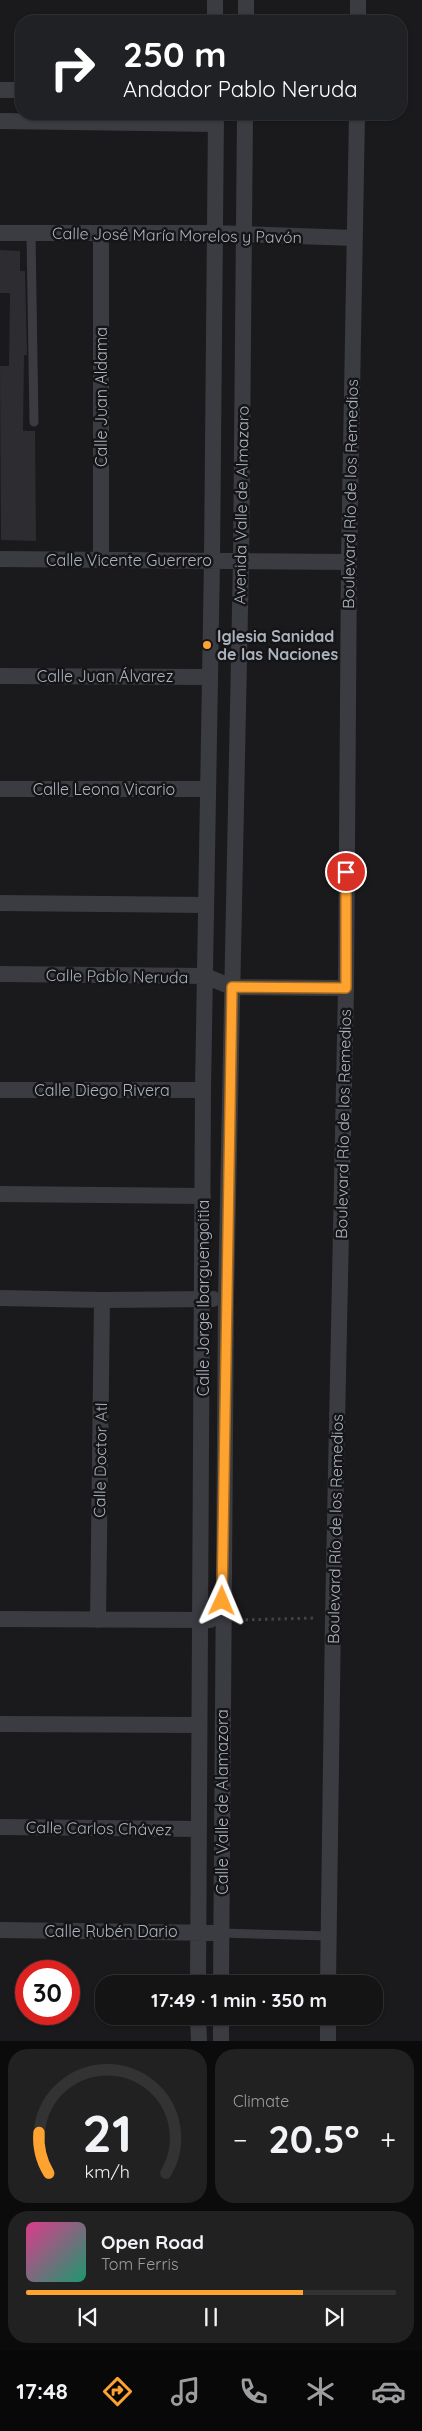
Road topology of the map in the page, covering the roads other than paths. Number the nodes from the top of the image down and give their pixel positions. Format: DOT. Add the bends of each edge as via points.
graph roads {
  1 [pos="215,0"];
  2 [pos="246,0"];
  3 [pos="358,0"];
  4 [pos="215,15"];
  5 [pos="246,15"];
  6 [pos="358,15"];
  7 [pos="0,90"];
  8 [pos="15,90"];
  9 [pos="108,120"];
  10 [pos="215,120"];
  11 [pos="245,120"];
  12 [pos="356,120"];
  13 [pos="0,121"];
  14 [pos="0,233"];
  15 [pos="214,233"];
  16 [pos="31,234"];
  17 [pos="101,234"];
  18 [pos="243,234"];
  19 [pos="355,238"];
  20 [pos="34,422"];
  21 [pos="0,559"];
  22 [pos="101,559"];
  23 [pos="212,560"];
  24 [pos="241,560"];
  25 [pos="349,562"];
  26 [pos="0,676"];
  27 [pos="210,677"];
  28 [pos="0,789"];
  29 [pos="208,789"];
  30 [pos="0,904"];
  31 [pos="206,905"];
  32 [pos="0,974"];
  33 [pos="205,976"];
  34 [pos="232,987"];
  35 [pos="346,988"];
  36 [pos="0,1090"];
  37 [pos="203,1090"];
  38 [pos="0,1194"];
  39 [pos="203,1196"];
  40 [pos="0,1298"];
  41 [pos="203,1299"];
  42 [pos="226,1299"];
  43 [pos="102,1300"];
  44 [pos="0,1618"];
  45 [pos="98,1620"];
  46 [pos="199,1620"];
  47 [pos="222,1620"];
  48 [pos="0,1724"];
  49 [pos="199,1725"];
  50 [pos="0,1827"];
  51 [pos="198,1829"];
  52 [pos="0,1930"];
  53 [pos="196,1932"];
  54 [pos="222,1933"];
  55 [pos="329,1936"];
  56 [pos="198,1975"];
  57 [pos="221,1975"];
  58 [pos="328,1975"];
  59 [pos="198,2025"];
  60 [pos="221,2025"];
  61 [pos="328,2025"];
  62 [pos="199,2041"];
  63 [pos="221,2041"];
  64 [pos="328,2041"];
  1 -- 4 [label="street"];
  2 -- 5 [label="street"];
  3 -- 6 [label="street"];
  7 -- 8 [label="street"];
  9 -- 13 [label="street"];
  10 -- 15 [label="street, Avenida Valle de Almazaro"];
  11 -- 18 [label="street, Avenida Valle de Almazaro"];
  12 -- 19 [label="street, Boulevard Río de los Remedios"];
  14 -- 16 [label="street, Calle José María Morelos y Pavón"];
  15 -- 17 [label="street, Calle José María Morelos y Pavón"];
  15 -- 18 [label="street, Calle José María Morelos y Pavón"];
  15 -- 23 [label="street, Avenida Valle de Almazaro"];
  16 -- 17 [label="street, Calle José María Morelos y Pavón"];
  16 -- 20 [label="lane"];
  17 -- 22 [label="street, Calle Juan Aldama"];
  18 -- 19 [label="street, Calle José María Morelos y Pavón"];
  18 -- 24 [label="street, Avenida Valle de Almazaro"];
  19 -- 25 [label="street, Boulevard Río de los Remedios"];
  21 -- 22 [label="street, Calle Vicente Guerrero"];
  22 -- 23 [label="street, Calle Vicente Guerrero"];
  23 -- 24 [label="street, Calle Vicente Guerrero"];
  23 -- 27 [label="street, Avenida Valle de Almazaro"];
  24 -- 25 [label="street, Calle Vicente Guerrero"];
  24 -- 34 [label="street, Avenida Valle de Almazaro"];
  25 -- 35 [label="street, Boulevard Río de los Remedios"];
  26 -- 27 [label="street, Calle Juan Álvarez"];
  27 -- 29 [label="street, Avenida Valle de Almazaro"];
  28 -- 29 [label="street, Calle Leona Vicario"];
  29 -- 31 [label="street, Avenida Valle de Almazaro"];
  30 -- 31 [label="street"];
  31 -- 33 [label="street, Avenida Valle de Almazaro"];
  32 -- 33 [label="street, Calle Pablo Neruda"];
  33 -- 34 [label="street, Calle Pablo Neruda"];
  33 -- 37 [label="street, Calle Jorge Ibarguengoitia"];
  34 -- 35 [label="street"];
  34 -- 42 [label="street, Calle Jorge Ibarguengoitia"];
  35 -- 55 [label="street, Boulevard Río de los Remedios"];
  36 -- 37 [label="street, Calle Diego Rivera"];
  37 -- 39 [label="street, Calle Jorge Ibarguengoitia"];
  38 -- 39 [label="street"];
  39 -- 41 [label="street, Calle Jorge Ibarguengoitia"];
  40 -- 43 [label="street"];
  41 -- 42 [label="street"];
  41 -- 43 [label="street"];
  41 -- 46 [label="street, Calle Jorge Ibarguengoitia"];
  42 -- 47 [label="street, Calle Jorge Ibarguengoitia"];
  43 -- 45 [label="street, Calle Doctor Atl"];
  44 -- 45 [label="street"];
  45 -- 46 [label="street"];
  46 -- 47 [label="street"];
  46 -- 49 [label="street, Calle Valle de Alamazora"];
  47 -- 54 [label="street, Calle Valle de Alamazora"];
  48 -- 49 [label="street"];
  49 -- 51 [label="street, Calle Valle de Alamazora"];
  50 -- 51 [label="street, Calle Carlos Chávez"];
  51 -- 53 [label="street, Calle Valle de Alamazora"];
  52 -- 53 [label="street, Calle Rubén Dario"];
  53 -- 54 [label="street, Calle Rubén Dario"];
  53 -- 56 [label="street, Calle Valle de Alamazora"];
  54 -- 55 [label="lane"];
  54 -- 57 [label="street, Calle Valle de Alamazora"];
  55 -- 58 [label="street, Boulevard Río de los Remedios"];
  59 -- 62 [label="street"];
  60 -- 63 [label="street"];
  61 -- 64 [label="street"];
}
